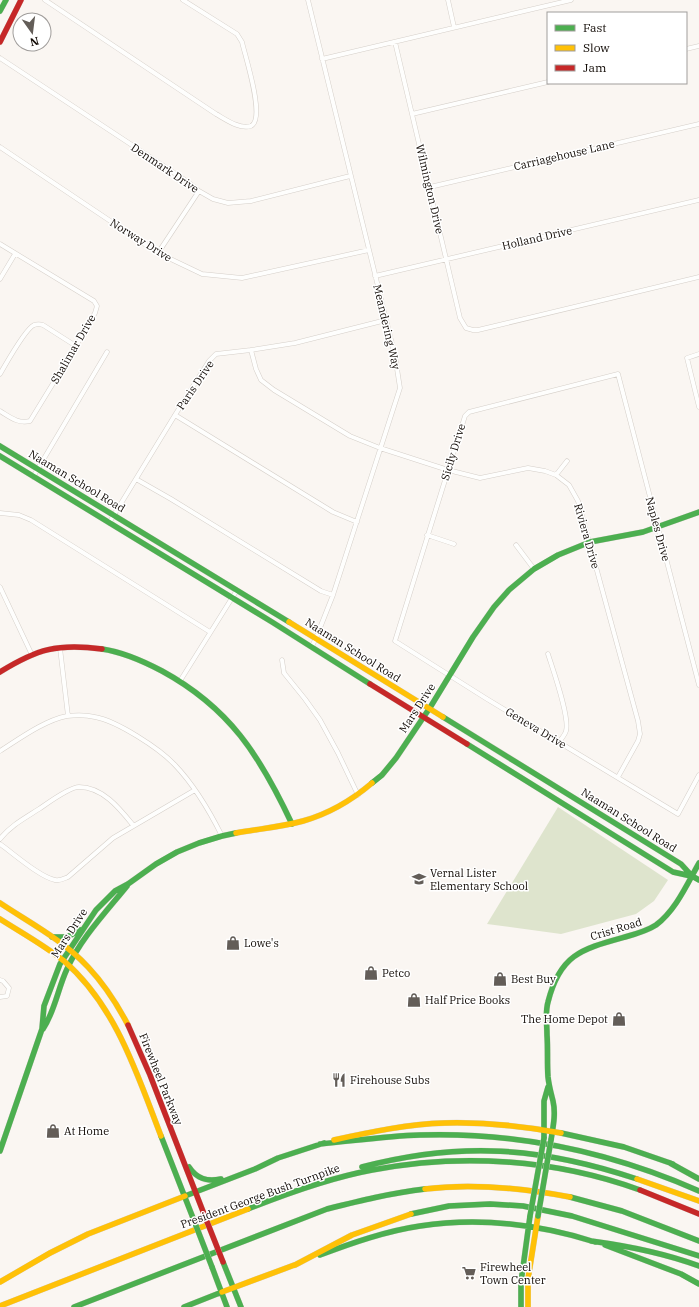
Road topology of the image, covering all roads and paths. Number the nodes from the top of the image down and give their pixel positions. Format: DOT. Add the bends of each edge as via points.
graph roads {
  1 [pos="6,0"];
  2 [pos="22,0"];
  3 [pos="45,0"];
  4 [pos="183,0"];
  5 [pos="308,0"];
  6 [pos="448,0"];
  7 [pos="571,0"];
  8 [pos="0,11"];
  9 [pos="454,28"];
  10 [pos="0,42"];
  11 [pos="395,42"];
  12 [pos="699,46"];
  13 [pos="687,49"];
  14 [pos="0,58"];
  15 [pos="322,59"];
  16 [pos="547,82"];
  17 [pos="412,114"];
  18 [pos="699,124"];
  19 [pos="0,147"];
  20 [pos="350,176"];
  21 [pos="430,187"];
  22 [pos="199,191"];
  23 [pos="699,200"];
  24 [pos="0,244"];
  25 [pos="369,250"];
  26 [pos="158,253"];
  27 [pos="15,254"];
  28 [pos="447,260"];
  29 [pos="375,276"];
  30 [pos="699,276"];
  31 [pos="0,279"];
  32 [pos="386,320"];
  33 [pos="76,346"];
  34 [pos="251,350"];
  35 [pos="107,352"];
  36 [pos="699,354"];
  37 [pos="0,374"];
  38 [pos="618,374"];
  39 [pos="699,407"];
  40 [pos="0,411"];
  41 [pos="175,415"];
  42 [pos="0,446"];
  43 [pos="380,448"];
  44 [pos="0,456"];
  45 [pos="566,461"];
  46 [pos="38,469"];
  47 [pos="448,470"];
  48 [pos="556,475"];
  49 [pos="33,477"];
  50 [pos="136,479"];
  51 [pos="699,512"];
  52 [pos="0,513"];
  53 [pos="114,515"];
  54 [pos="356,522"];
  55 [pos="110,523"];
  56 [pos="658,527"];
  57 [pos="427,536"];
  58 [pos="590,542"];
  59 [pos="454,544"];
  60 [pos="516,544"];
  61 [pos="534,569"];
  62 [pos="0,587"];
  63 [pos="237,590"];
  64 [pos="333,595"];
  65 [pos="232,598"];
  66 [pos="210,632"];
  67 [pos="316,638"];
  68 [pos="395,641"];
  69 [pos="312,646"];
  70 [pos="60,648"];
  71 [pos="548,654"];
  72 [pos="32,655"];
  73 [pos="282,660"];
  74 [pos="0,672"];
  75 [pos="450,675"];
  76 [pos="180,681"];
  77 [pos="699,685"];
  78 [pos="429,708"];
  79 [pos="68,716"];
  80 [pos="423,717"];
  81 [pos="559,742"];
  82 [pos="0,751"];
  83 [pos="699,775"];
  84 [pos="618,778"];
  85 [pos="195,790"];
  86 [pos="358,795"];
  87 [pos="292,824"];
  88 [pos="133,825"];
  89 [pos="222,836"];
  90 [pos="0,839"];
  91 [pos="0,844"];
  92 [pos="699,863"];
  93 [pos="692,876"];
  94 [pos="699,880"];
  95 [pos="128,884"];
  96 [pos="0,903"];
  97 [pos="0,919"];
  98 [pos="83,928"];
  99 [pos="50,936"];
  100 [pos="69,949"];
  101 [pos="74,954"];
  102 [pos="62,961"];
  103 [pos="68,966"];
  104 [pos="0,980"];
  105 [pos="0,997"];
  106 [pos="42,1029"];
  107 [pos="137,1042"];
  108 [pos="126,1046"];
  109 [pos="549,1086"];
  110 [pos="544,1129"];
  111 [pos="553,1130"];
  112 [pos="2,1141"];
  113 [pos="320,1144"];
  114 [pos="0,1151"];
  115 [pos="182,1158"];
  116 [pos="670,1163"];
  117 [pos="255,1169"];
  118 [pos="699,1175"];
  119 [pos="337,1178"];
  120 [pos="699,1179"];
  121 [pos="196,1192"];
  122 [pos="699,1192"];
  123 [pos="185,1196"];
  124 [pos="699,1201"];
  125 [pos="699,1214"];
  126 [pos="528,1226"];
  127 [pos="537,1228"];
  128 [pos="591,1240"];
  129 [pos="699,1241"];
  130 [pos="699,1256"];
  131 [pos="295,1265"];
  132 [pos="699,1266"];
  133 [pos="0,1282"];
  134 [pos="699,1284"];
  135 [pos="233,1287"];
  136 [pos="222,1292"];
  137 [pos="0,1306"];
  138 [pos="74,1307"];
  139 [pos="184,1307"];
  140 [pos="227,1307"];
  141 [pos="241,1307"];
  142 [pos="521,1307"];
  143 [pos="528,1307"];
  1 -- 8 [label="main road"];
  2 -- 10 [label="main road"];
  3 -- 4 [label="street" via="216,114 244,127 252,125 256,121 256,101 242,42 237,34"];
  5 -- 15 [label="street, Meandering Way"];
  6 -- 9 [label="street"];
  7 -- 9 [label="street"];
  9 -- 11 [label="street"];
  11 -- 15 [label="street"];
  11 -- 17 [label="street, Wilmington Drive"];
  12 -- 13 [label="street"];
  14 -- 22 [label="street, Denmark Drive"];
  15 -- 20 [label="street, Meandering Way"];
  16 -- 17 [label="street"];
  17 -- 21 [label="street, Wilmington Drive"];
  18 -- 21 [label="street, Carriagehouse Lane"];
  19 -- 26 [label="street, Norway Drive"];
  20 -- 22 [label="street, Denmark Drive" via="251,201 228,203 213,199"];
  20 -- 25 [label="street, Meandering Way"];
  21 -- 28 [label="street, Wilmington Drive"];
  22 -- 26 [label="street"];
  23 -- 28 [label="street, Holland Drive"];
  24 -- 27 [label="street, Shalimar Drive"];
  25 -- 26 [label="street, Norway Drive" via="242,278 202,274"];
  25 -- 29 [label="street, Meandering Way"];
  27 -- 31 [label="street"];
  27 -- 33 [label="street, Shalimar Drive" via="94,301 97,306 95,313"];
  28 -- 29 [label="street, Holland Drive"];
  28 -- 30 [label="street, Wilmington Drive" via="460,318 466,328 472,330"];
  29 -- 32 [label="street, Meandering Way"];
  32 -- 34 [label="street, Paris Drive" via="295,343"];
  32 -- 43 [label="street, Meandering Way" via="400,388"];
  33 -- 37 [label="street" via="43,325 33,325"];
  33 -- 40 [label="street, Shalimar Drive" via="30,421 23,423"];
  34 -- 41 [label="street, Paris Drive" via="216,354"];
  34 -- 43 [label="street, Riviera Drive" via="261,380 274,390 350,436"];
  35 -- 46 [label="street"];
  36 -- 39 [label="street" via="687,358"];
  38 -- 47 [label="street, Sicily Drive" via="468,412 464,416"];
  38 -- 56 [label="street, Naples Drive"];
  41 -- 50 [label="street, Paris Drive"];
  41 -- 54 [label="street" via="333,512"];
  42 -- 46 [label="main road, Naaman School Road"];
  43 -- 47 [label="street, Riviera Drive"];
  43 -- 54 [label="street, Meandering Way"];
  44 -- 49 [label="main road, Naaman School Road"];
  45 -- 48 [label="street"];
  46 -- 49 [label="street"];
  46 -- 53 [label="main road, Naaman School Road"];
  47 -- 48 [label="street, Riviera Drive" via="480,478 528,468"];
  47 -- 57 [label="street, Sicily Drive"];
  48 -- 58 [label="street, Riviera Drive" via="569,485 578,501"];
  49 -- 55 [label="main road, Naaman School Road"];
  50 -- 53 [label="street, Paris Drive"];
  50 -- 64 [label="street" via="321,591"];
  51 -- 56 [label="main road, Mars Drive"];
  52 -- 66 [label="street" via="19,515 31,520"];
  53 -- 55 [label="street, Paris Drive"];
  53 -- 63 [label="main road, Naaman School Road"];
  54 -- 64 [label="street, Meandering Way"];
  55 -- 65 [label="main road, Naaman School Road"];
  56 -- 58 [label="main road, Mars Drive"];
  56 -- 77 [label="street, Naples Drive"];
  57 -- 59 [label="street"];
  57 -- 68 [label="street, Sicily Drive"];
  58 -- 61 [label="main road, Mars Drive" via="558,555"];
  58 -- 84 [label="street, Riviera Drive" via="640,734"];
  60 -- 61 [label="street"];
  61 -- 75 [label="main road, Mars Drive" via="508,590 494,607"];
  62 -- 72 [label="street"];
  63 -- 65 [label="street"];
  63 -- 67 [label="main road, Naaman School Road"];
  64 -- 67 [label="street, Meandering Way"];
  65 -- 66 [label="street"];
  65 -- 69 [label="main road, Naaman School Road"];
  66 -- 76 [label="street"];
  67 -- 69 [label="street, Meandering Way"];
  67 -- 78 [label="main road, Naaman School Road"];
  68 -- 75 [label="street, Geneva Drive"];
  69 -- 80 [label="main road, Naaman School Road"];
  70 -- 72 [label="main road"];
  70 -- 76 [label="main road" via="113,651 157,668"];
  70 -- 79 [label="street"];
  71 -- 81 [label="street" via="566,721 566,731"];
  72 -- 74 [label="main road"];
  73 -- 86 [label="street" via="284,672 320,720"];
  75 -- 78 [label="main road, Mars Drive"];
  75 -- 81 [label="street, Geneva Drive"];
  76 -- 87 [label="main road" via="226,718 250,746 275,788"];
  78 -- 80 [label="main road, Mars Drive"];
  78 -- 93 [label="main road, Naaman School Road" via="681,864"];
  79 -- 82 [label="street" via="43,725"];
  79 -- 85 [label="street" via="95,717 132,733 174,764"];
  80 -- 86 [label="main road, Mars Drive" via="390,766"];
  80 -- 93 [label="main road, Naaman School Road" via="674,872"];
  81 -- 84 [label="street, Geneva Drive"];
  83 -- 84 [label="street, Geneva Drive" via="678,814"];
  85 -- 88 [label="street"];
  85 -- 89 [label="street"];
  86 -- 87 [label="main road, Mars Drive" via="314,818"];
  87 -- 89 [label="main road, Mars Drive"];
  88 -- 90 [label="street" via="108,798 93,789 79,787 30,814 7,830"];
  88 -- 91 [label="street" via="113,838 68,878 56,880 46,877"];
  89 -- 95 [label="main road, Mars Drive" via="177,852"];
  92 -- 93 [label="main road, Crist Road"];
  93 -- 94 [label="main road, Naaman School Road"];
  93 -- 109 [label="main road, Crist Road" via="674,906 655,926 596,944 566,961 559,971 547,1006"];
  95 -- 98 [label="main road, Mars Drive" via="115,891"];
  95 -- 101 [label="main road, Mars Drive"];
  96 -- 99 [label="main road, Firewheel Parkway"];
  97 -- 102 [label="main road, Firewheel Parkway"];
  98 -- 99 [label="main road" via="67,937"];
  98 -- 100 [label="main road, Mars Drive"];
  99 -- 100 [label="main road, Firewheel Parkway"];
  100 -- 101 [label="main road, Firewheel Parkway"];
  100 -- 102 [label="main road, Mars Drive"];
  101 -- 103 [label="main road, Mars Drive"];
  101 -- 107 [label="main road, Firewheel Parkway" via="89,968 116,1004"];
  102 -- 103 [label="main road, Firewheel Parkway"];
  102 -- 106 [label="main road, Mars Drive" via="44,1006"];
  103 -- 106 [label="main road, Mars Drive" via="49,1020"];
  103 -- 108 [label="main road, Firewheel Parkway" via="105,1009"];
  104 -- 105 [label="street" via="9,988 7,996"];
  106 -- 112 [label="main road, Mars Drive"];
  107 -- 108 [label="main road"];
  107 -- 115 [label="main road, Firewheel Parkway"];
  108 -- 123 [label="main road, Firewheel Parkway"];
  109 -- 110 [label="main road, Crist Road" via="544,1101"];
  109 -- 111 [label="main road, Crist Road" via="553,1101"];
  110 -- 111 [label="main road"];
  110 -- 113 [label="main road" via="497,1124 445,1123 355,1135"];
  110 -- 126 [label="main road, Crist Road, bridge"];
  111 -- 116 [label="main road" via="611,1143"];
  111 -- 127 [label="main road, Crist Road, bridge"];
  112 -- 114 [label="main road, Mars Drive"];
  113 -- 117 [label="main road" via="278,1158"];
  113 -- 122 [label="main road" via="446,1135 508,1138 601,1154 640,1166"];
  115 -- 117 [label="main road" via="193,1174 207,1181"];
  115 -- 121 [label="main road, Firewheel Parkway"];
  116 -- 118 [label="main road"];
  116 -- 120 [label="main road"];
  117 -- 121 [label="main road"];
  119 -- 124 [label="main road" via="357,1168 393,1159 429,1153 480,1150 527,1153 583,1162"];
  119 -- 125 [label="main road, President George Bush Turnpike" via="393,1166 439,1160 523,1163 570,1170 615,1182"];
  119 -- 137 [label="main road, President George Bush Turnpike" via="244,1211"];
  121 -- 123 [label="main road"];
  121 -- 135 [label="main road, Firewheel Parkway, bridge"];
  123 -- 133 [label="main road" via="88,1234"];
  123 -- 136 [label="main road, Firewheel Parkway, bridge"];
  126 -- 127 [label="main road"];
  126 -- 131 [label="main road" via="462,1223 420,1226 353,1242"];
  126 -- 142 [label="main road, Crist Road" via="521,1282"];
  127 -- 128 [label="main road"];
  127 -- 143 [label="main road, Crist Road" via="528,1280"];
  128 -- 132 [label="main road" via="642,1249"];
  128 -- 134 [label="main road" via="681,1274"];
  129 -- 138 [label="main road" via="613,1208 556,1194 497,1186 421,1188 361,1199 327,1209"];
  130 -- 131 [label="main road" via="572,1216 523,1206 490,1204 449,1206 405,1215 352,1235"];
  131 -- 135 [label="main road"];
  135 -- 136 [label="main road"];
  135 -- 141 [label="main road, Firewheel Parkway"];
  136 -- 139 [label="main road"];
  136 -- 140 [label="main road, Firewheel Parkway"];
}
